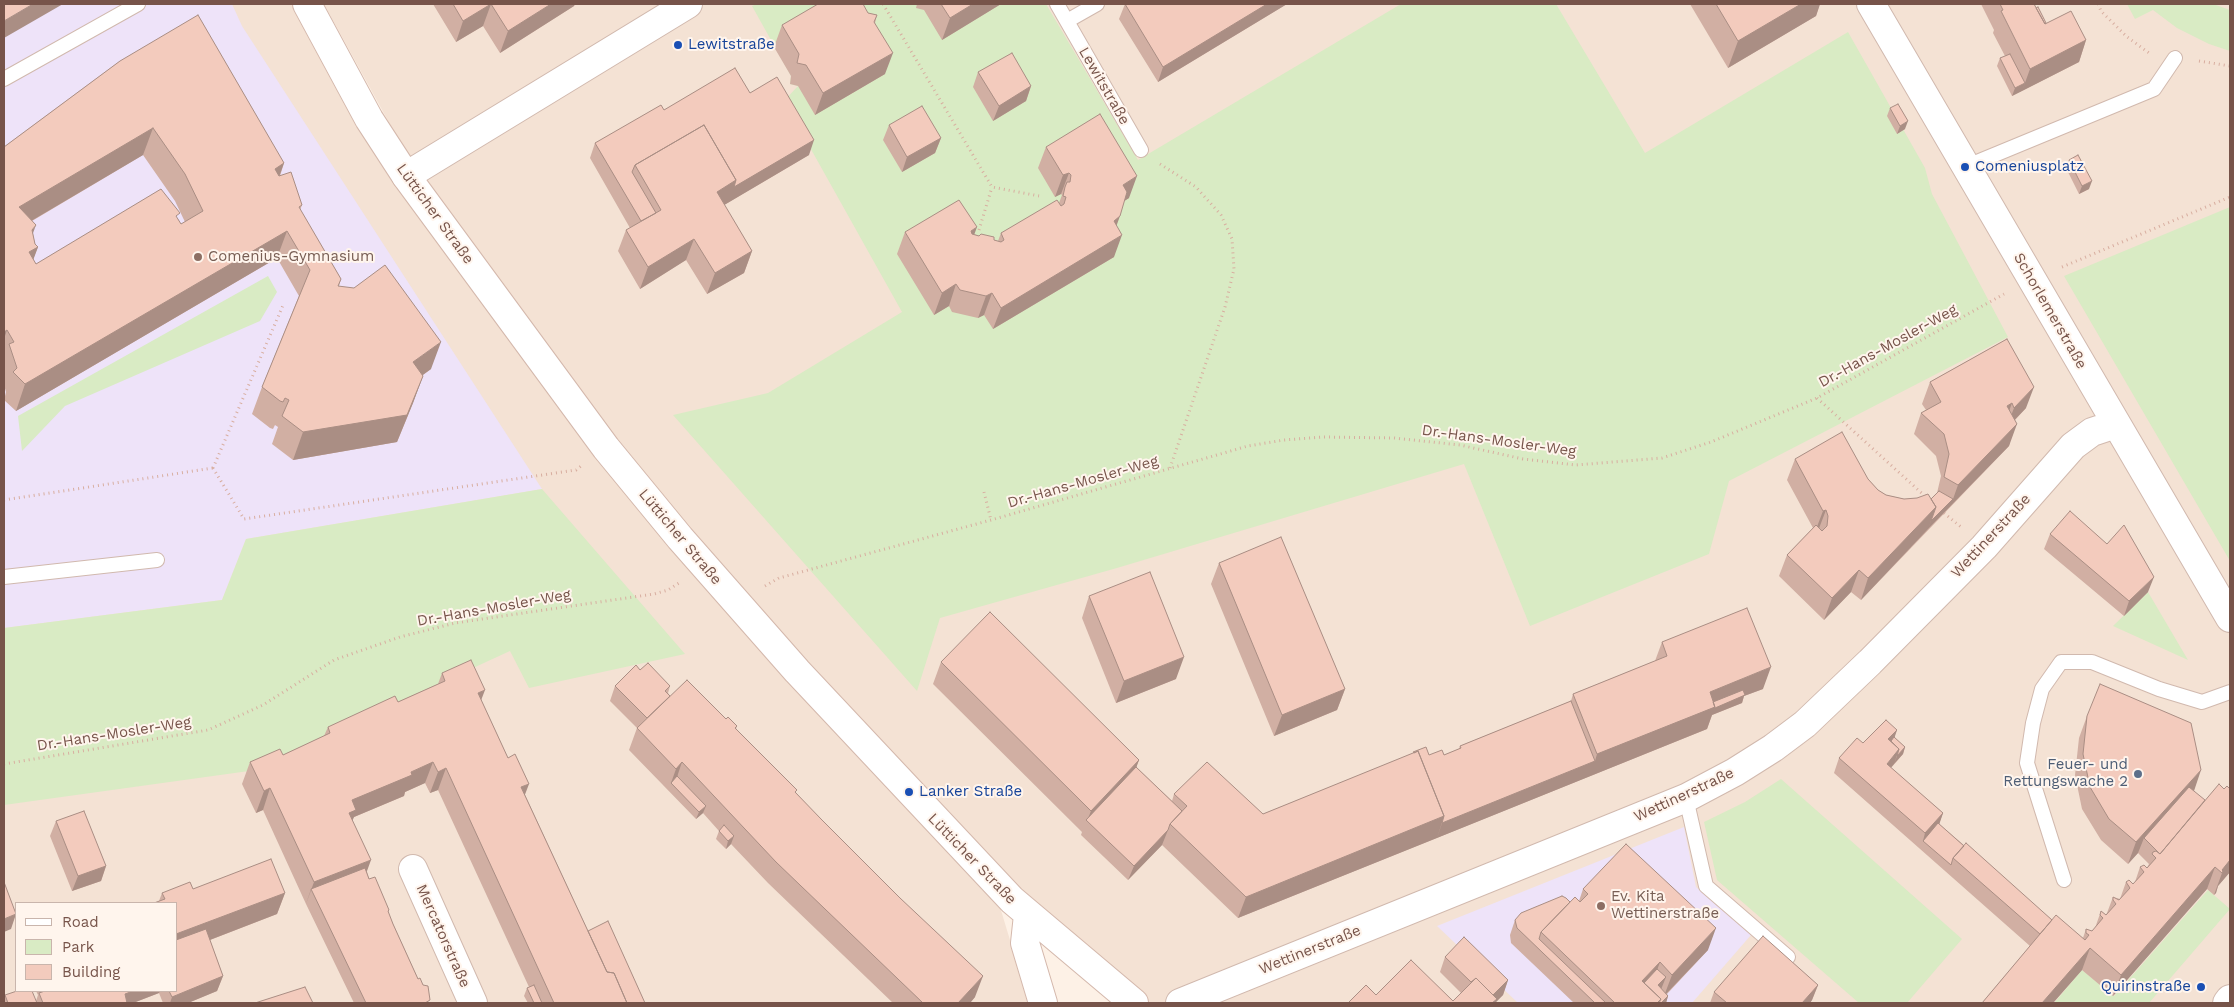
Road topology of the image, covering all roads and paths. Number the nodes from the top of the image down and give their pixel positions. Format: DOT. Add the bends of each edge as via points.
graph roads {
  1 [pos="138,4"];
  2 [pos="306,4"];
  3 [pos="883,4"];
  4 [pos="1057,4"];
  5 [pos="1097,4"];
  6 [pos="1871,4"];
  7 [pos="682,5"];
  8 [pos="1067,21"];
  9 [pos="2175,58"];
  10 [pos="4,79"];
  11 [pos="1141,150"];
  12 [pos="1965,167"];
  13 [pos="406,176"];
  14 [pos="992,187"];
  15 [pos="1039,196"];
  16 [pos="2230,197"];
  17 [pos="979,230"];
  18 [pos="2032,280"];
  19 [pos="284,303"];
  20 [pos="1817,398"];
  21 [pos="2116,424"];
  22 [pos="606,448"];
  23 [pos="213,468"];
  24 [pos="1169,468"];
  25 [pos="984,492"];
  26 [pos="4,500"];
  27 [pos="1933,503"];
  28 [pos="991,520"];
  29 [pos="157,560"];
  30 [pos="703,564"];
  31 [pos="4,577"];
  32 [pos="737,604"];
  33 [pos="2230,618"];
  34 [pos="2230,692"];
  35 [pos="4,764"];
  36 [pos="1686,798"];
  37 [pos="413,869"];
  38 [pos="2064,880"];
  39 [pos="1028,915"];
  40 [pos="1788,957"];
  41 [pos="2230,999"];
  42 [pos="473,1003"];
  43 [pos="1043,1003"];
  44 [pos="1134,1003"];
  45 [pos="1180,1003"];
  46 [pos="2227,1003"];
  1 -- 10 [label="lane"];
  2 -- 13 [label="street, Lütticher Straße" via="369,119"];
  3 -- 14 [label="path"];
  4 -- 8 [label="lane, Lewitstraße"];
  5 -- 8 [label="lane"];
  6 -- 12 [label="street, Schorlemerstraße"];
  7 -- 13 [label="street"];
  8 -- 11 [label="lane, Lewitstraße"];
  9 -- 12 [label="lane" via="2154,89"];
  11 -- 24 [label="path" via="1196,187 1221,215 1232,239 1234,269 1225,307"];
  12 -- 18 [label="street, Schorlemerstraße"];
  13 -- 22 [label="street, Lütticher Straße"];
  14 -- 15 [label="path"];
  14 -- 17 [label="path"];
  16 -- 18 [label="path, Dr.-Hans-Mosler-Weg"];
  18 -- 20 [label="path, Dr.-Hans-Mosler-Weg"];
  18 -- 21 [label="street, Schorlemerstraße"];
  19 -- 23 [label="path"];
  20 -- 24 [label="path, Dr.-Hans-Mosler-Weg" via="1711,442 1662,458 1576,465 1523,459 1460,445 1394,438 1323,437 1248,446"];
  20 -- 27 [label="path"];
  21 -- 33 [label="street, Schorlemerstraße"];
  21 -- 36 [label="street, Wettinerstraße" via="2092,432 2073,446 1984,547 1804,724 1735,772"];
  22 -- 23 [label="path" via="576,470 244,519"];
  22 -- 30 [label="street, Lütticher Straße"];
  23 -- 26 [label="path"];
  24 -- 28 [label="path, Dr.-Hans-Mosler-Weg"];
  25 -- 28 [label="path"];
  28 -- 32 [label="path, Dr.-Hans-Mosler-Weg" via="778,578"];
  29 -- 31 [label="lane"];
  30 -- 32 [label="street, Lütticher Straße"];
  30 -- 35 [label="path, Dr.-Hans-Mosler-Weg" via="668,590 654,594 454,623 360,650 334,660 263,705 208,730"];
  32 -- 39 [label="street, Lütticher Straße" via="896,779"];
  34 -- 38 [label="lane" via="2202,702 2092,662 2061,662 2042,689 2027,763"];
  36 -- 40 [label="lane" via="1706,886"];
  36 -- 45 [label="street, Wettinerstraße"];
  37 -- 42 [label="street, Mercatorstraße"];
  39 -- 43 [label="street" via="1025,943"];
  39 -- 44 [label="street, Lütticher Straße"];
  41 -- 46 [label="street"];
}
